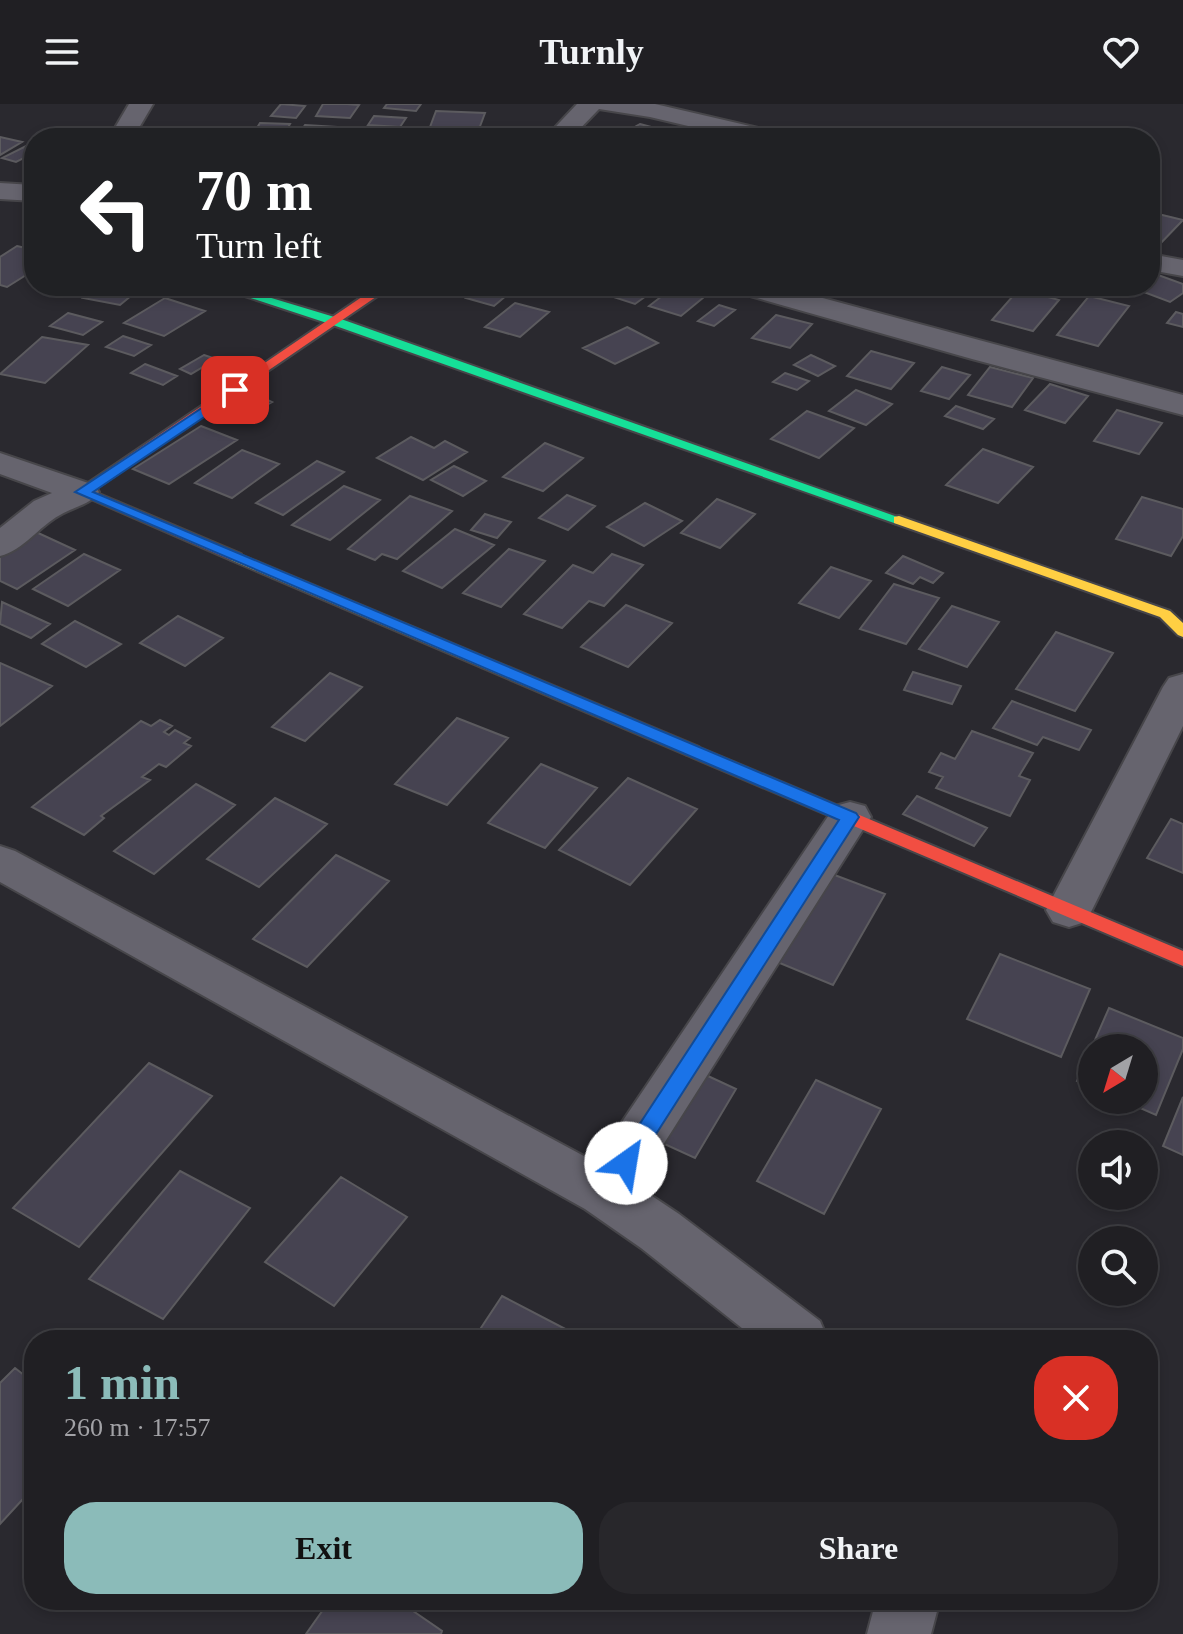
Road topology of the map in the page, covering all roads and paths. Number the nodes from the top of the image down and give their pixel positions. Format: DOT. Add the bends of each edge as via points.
graph roads {
  1 [pos="141,104"];
  2 [pos="591,104"];
  3 [pos="607,104"];
  4 [pos="127,128"];
  5 [pos="567,128"];
  6 [pos="728,128"];
  7 [pos="2,192"];
  8 [pos="24,193"];
  9 [pos="1160,264"];
  10 [pos="1183,268"];
  11 [pos="252,296"];
  12 [pos="372,296"];
  13 [pos="781,296"];
  14 [pos="337,322"];
  15 [pos="1183,405"];
  16 [pos="0,463"];
  17 [pos="82,492"];
  18 [pos="0,545"];
  19 [pos="1183,632"];
  20 [pos="1183,687"];
  21 [pos="850,817"];
  22 [pos="0,862"];
  23 [pos="1069,910"];
  24 [pos="1183,959"];
  25 [pos="604,1193"];
  26 [pos="787,1330"];
  27 [pos="905,1610"];
  28 [pos="899,1634"];
  1 -- 4 [label="street"];
  2 -- 5 [label="street"];
  3 -- 6 [label="street"];
  7 -- 8 [label="street"];
  9 -- 10 [label="street"];
  11 -- 14 [label="street"];
  12 -- 14 [label="street"];
  13 -- 15 [label="street"];
  14 -- 17 [label="street"];
  14 -- 19 [label="street" via="1136,603 1165,614"];
  16 -- 17 [label="street"];
  17 -- 18 [label="street" via="46,508"];
  17 -- 21 [label="street"];
  20 -- 23 [label="street"];
  21 -- 23 [label="street"];
  21 -- 25 [label="street"];
  22 -- 25 [label="street"];
  23 -- 24 [label="street"];
  25 -- 26 [label="street"];
  27 -- 28 [label="street"];
}
